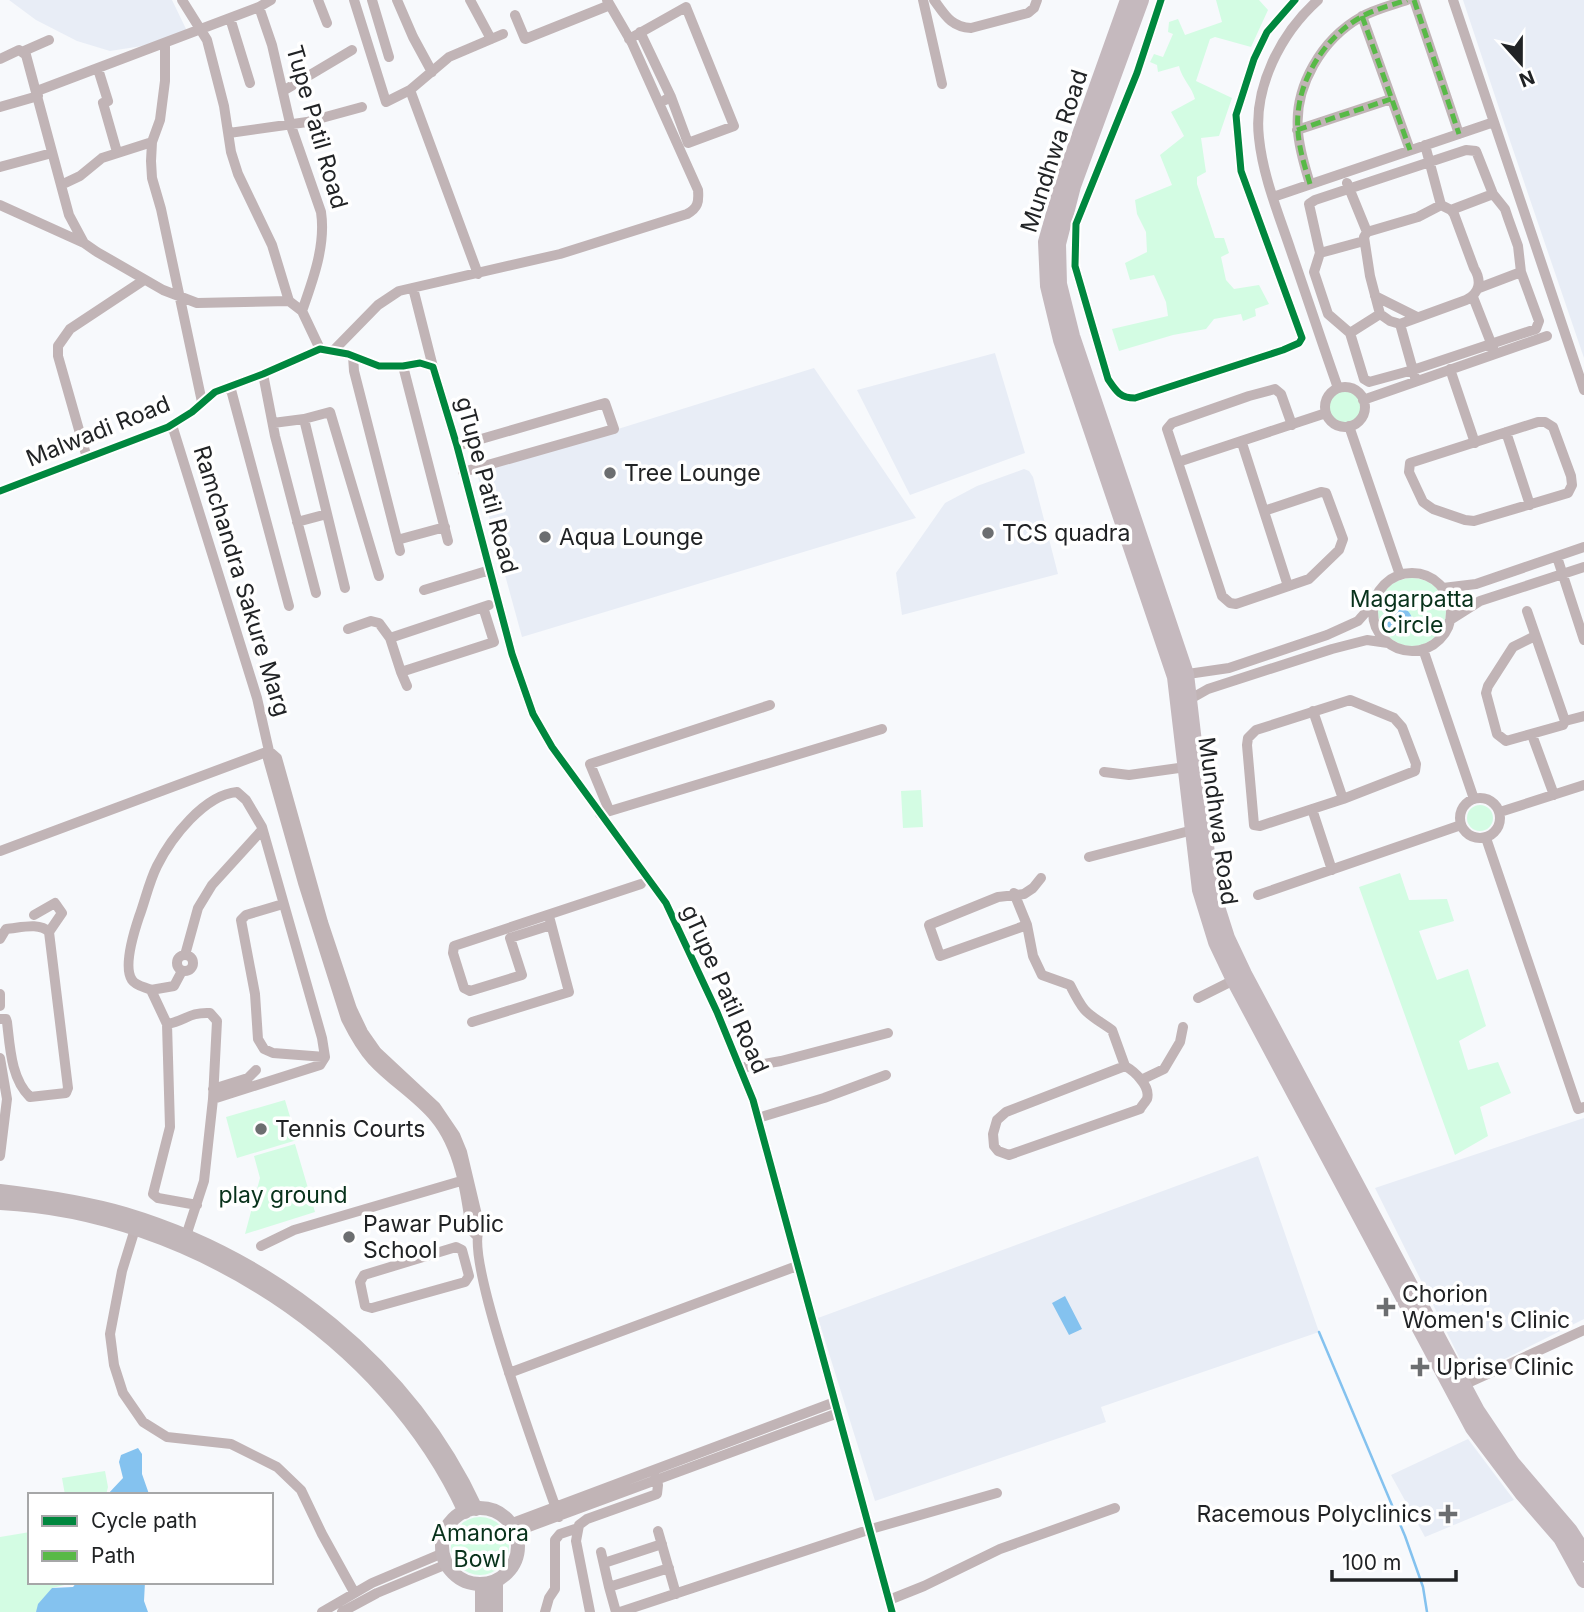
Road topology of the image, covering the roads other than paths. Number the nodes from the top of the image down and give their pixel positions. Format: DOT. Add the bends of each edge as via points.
graph roads {
  1 [pos="182,0"];
  2 [pos="271,0"];
  3 [pos="318,0"];
  4 [pos="354,0"];
  5 [pos="372,0"];
  6 [pos="397,0"];
  7 [pos="470,0"];
  8 [pos="927,0"];
  9 [pos="1038,0"];
  10 [pos="1128,0"];
  11 [pos="1141,0"];
  12 [pos="1161,0"];
  13 [pos="1295,0"];
  14 [pos="1318,0"];
  15 [pos="1407,0"];
  16 [pos="1414,0"];
  17 [pos="1453,0"];
  18 [pos="604,3"];
  19 [pos="259,7"];
  20 [pos="515,15"];
  21 [pos="1362,16"];
  22 [pos="230,18"];
  23 [pos="327,23"];
  24 [pos="201,29"];
  25 [pos="640,32"];
  26 [pos="503,34"];
  27 [pos="1122,36"];
  28 [pos="491,39"];
  29 [pos="629,39"];
  30 [pos="48,40"];
  31 [pos="165,43"];
  32 [pos="352,50"];
  33 [pos="24,51"];
  34 [pos="389,57"];
  35 [pos="0,60"];
  36 [pos="98,69"];
  37 [pos="432,72"];
  38 [pos="250,83"];
  39 [pos="942,84"];
  40 [pos="410,90"];
  41 [pos="283,91"];
  42 [pos="38,94"];
  43 [pos="671,97"];
  44 [pos="1391,99"];
  45 [pos="658,102"];
  46 [pos="0,107"];
  47 [pos="362,107"];
  48 [pos="1494,122"];
  49 [pos="290,123"];
  50 [pos="1297,130"];
  51 [pos="229,133"];
  52 [pos="1459,134"];
  53 [pos="152,142"];
  54 [pos="1425,145"];
  55 [pos="1410,150"];
  56 [pos="117,152"];
  57 [pos="52,153"];
  58 [pos="1431,162"];
  59 [pos="0,167"];
  60 [pos="1343,174"];
  61 [pos="1310,184"];
  62 [pos="61,185"];
  63 [pos="1350,189"];
  64 [pos="1493,194"];
  65 [pos="1273,197"];
  66 [pos="0,205"];
  67 [pos="1446,208"];
  68 [pos="1366,237"];
  69 [pos="84,243"];
  70 [pos="1320,253"];
  71 [pos="1521,272"];
  72 [pos="478,274"];
  73 [pos="144,279"];
  74 [pos="1303,285"];
  75 [pos="413,288"];
  76 [pos="1285,290"];
  77 [pos="1476,292"];
  78 [pos="1375,296"];
  79 [pos="181,299"];
  80 [pos="289,301"];
  81 [pos="302,311"];
  82 [pos="1380,314"];
  83 [pos="1417,317"];
  84 [pos="1400,324"];
  85 [pos="1350,333"];
  86 [pos="1547,336"];
  87 [pos="1494,348"];
  88 [pos="320,349"];
  89 [pos="334,351"];
  90 [pos="353,356"];
  91 [pos="403,366"];
  92 [pos="433,367"];
  93 [pos="1450,369"];
  94 [pos="263,374"];
  95 [pos="1415,375"];
  96 [pos="230,386"];
  97 [pos="1338,388"];
  98 [pos="1584,390"];
  99 [pos="1363,400"];
  100 [pos="202,402"];
  101 [pos="1326,414"];
  102 [pos="304,419"];
  103 [pos="273,423"];
  104 [pos="172,425"];
  105 [pos="1292,425"];
  106 [pos="1349,426"];
  107 [pos="1506,432"];
  108 [pos="1242,443"];
  109 [pos="1475,443"];
  110 [pos="459,446"];
  111 [pos="87,458"];
  112 [pos="1178,462"];
  113 [pos="468,471"];
  114 [pos="0,491"];
  115 [pos="1530,505"];
  116 [pos="1264,511"];
  117 [pos="327,514"];
  118 [pos="297,522"];
  119 [pos="445,527"];
  120 [pos="448,541"];
  121 [pos="1584,547"];
  122 [pos="1557,556"];
  123 [pos="1584,567"];
  124 [pos="490,570"];
  125 [pos="1562,574"];
  126 [pos="1400,575"];
  127 [pos="379,576"];
  128 [pos="1288,586"];
  129 [pos="345,588"];
  130 [pos="1443,588"];
  131 [pos="424,590"];
  132 [pos="316,593"];
  133 [pos="499,602"];
  134 [pos="1373,603"];
  135 [pos="289,606"];
  136 [pos="483,607"];
  137 [pos="1527,611"];
  138 [pos="1450,620"];
  139 [pos="348,629"];
  140 [pos="1535,636"];
  141 [pos="390,638"];
  142 [pos="1584,640"];
  143 [pos="1388,643"];
  144 [pos="1423,649"];
  145 [pos="401,672"];
  146 [pos="1181,675"];
  147 [pos="407,686"];
  148 [pos="1185,702"];
  149 [pos="770,705"];
  150 [pos="1313,711"];
  151 [pos="1584,716"];
  152 [pos="1565,721"];
  153 [pos="882,729"];
  154 [pos="1532,735"];
  155 [pos="269,751"];
  156 [pos="1186,767"];
  157 [pos="1104,772"];
  158 [pos="1584,785"];
  159 [pos="1554,795"];
  160 [pos="1343,799"];
  161 [pos="1474,799"];
  162 [pos="1312,809"];
  163 [pos="604,812"];
  164 [pos="1500,812"];
  165 [pos="1461,825"];
  166 [pos="262,830"];
  167 [pos="1193,830"];
  168 [pos="1486,838"];
  169 [pos="0,851"];
  170 [pos="1089,857"];
  171 [pos="1332,870"];
  172 [pos="1041,878"];
  173 [pos="641,884"];
  174 [pos="1014,894"];
  175 [pos="1258,895"];
  176 [pos="283,904"];
  177 [pos="34,915"];
  178 [pos="550,920"];
  179 [pos="1027,925"];
  180 [pos="49,932"];
  181 [pos="0,939"];
  182 [pos="1234,979"];
  183 [pos="151,990"];
  184 [pos="0,994"];
  185 [pos="1198,998"];
  186 [pos="0,1006"];
  187 [pos="0,1019"];
  188 [pos="472,1022"];
  189 [pos="167,1024"];
  190 [pos="1183,1027"];
  191 [pos="888,1033"];
  192 [pos="325,1057"];
  193 [pos="0,1058"];
  194 [pos="1125,1066"];
  195 [pos="740,1068"];
  196 [pos="256,1070"];
  197 [pos="886,1075"];
  198 [pos="397,1076"];
  199 [pos="1141,1080"];
  200 [pos="3,1089"];
  201 [pos="213,1094"];
  202 [pos="1581,1108"];
  203 [pos="758,1118"];
  204 [pos="0,1150"];
  205 [pos="0,1156"];
  206 [pos="461,1181"];
  207 [pos="0,1191"];
  208 [pos="0,1203"];
  209 [pos="197,1205"];
  210 [pos="135,1229"];
  211 [pos="476,1235"];
  212 [pos="184,1242"];
  213 [pos="261,1245"];
  214 [pos="479,1261"];
  215 [pos="466,1265"];
  216 [pos="797,1266"];
  217 [pos="1584,1330"];
  218 [pos="509,1373"];
  219 [pos="1458,1388"];
  220 [pos="836,1408"];
  221 [pos="997,1493"];
  222 [pos="608,1499"];
  223 [pos="1115,1508"];
  224 [pos="470,1510"];
  225 [pos="557,1512"];
  226 [pos="512,1528"];
  227 [pos="578,1528"];
  228 [pos="871,1529"];
  229 [pos="658,1531"];
  230 [pos="1570,1542"];
  231 [pos="662,1544"];
  232 [pos="1584,1553"];
  233 [pos="445,1558"];
  234 [pos="669,1568"];
  235 [pos="1584,1580"];
  236 [pos="489,1582"];
  237 [pos="609,1587"];
  238 [pos="354,1592"];
  239 [pos="676,1594"];
  240 [pos="889,1600"];
  241 [pos="322,1612"];
  242 [pos="342,1612"];
  243 [pos="482,1612"];
  244 [pos="496,1612"];
  245 [pos="545,1612"];
  246 [pos="590,1612"];
  247 [pos="617,1612"];
  248 [pos="892,1612"];
  1 -- 24 [label="street"];
  2 -- 19 [label="street"];
  3 -- 23 [label="street"];
  4 -- 40 [label="street" via="386,102"];
  5 -- 34 [label="street"];
  6 -- 37 [label="street"];
  7 -- 28 [label="street"];
  8 -- 9 [label="street" via="950,22 971,28 1028,13"];
  8 -- 39 [label="street"];
  10 -- 27 [label="highway, Mundhwa Road"];
  11 -- 27 [label="highway, Mundhwa Road"];
  12 -- 76 [label="street" via="1076,224 1075,266 1108,379 1118,394 1135,398 1299,343 1301,329"];
  13 -- 76 [label="street" via="1267,32 1236,115 1241,171"];
  14 -- 65 [label="street" via="1288,33 1271,63 1259,111 1258,134"];
  15 -- 21 [label="street"];
  16 -- 52 [label="street"];
  17 -- 48 [label="street"];
  18 -- 20 [label="street" via="525,39"];
  18 -- 29 [label="street"];
  19 -- 22 [label="street"];
  19 -- 41 [label="street, Tupe Patil Road"];
  21 -- 44 [label="street"];
  21 -- 50 [label="street" via="1315,61 1298,105"];
  22 -- 24 [label="street"];
  22 -- 38 [label="street"];
  24 -- 31 [label="street"];
  24 -- 51 [label="street"];
  25 -- 29 [label="street"];
  25 -- 43 [label="street"];
  25 -- 43 [label="street" via="686,7 734,126 688,143"];
  26 -- 28 [label="street"];
  27 -- 146 [label="highway, Mundhwa Road" via="1073,186 1057,262 1072,337"];
  28 -- 37 [label="street" via="449,57"];
  29 -- 45 [label="street"];
  30 -- 33 [label="street"];
  31 -- 36 [label="street"];
  31 -- 53 [label="street" via="166,80"];
  32 -- 41 [label="street"];
  33 -- 35 [label="street"];
  33 -- 42 [label="street"];
  36 -- 42 [label="street"];
  36 -- 56 [label="street"];
  37 -- 40 [label="street"];
  40 -- 72 [label="street"];
  41 -- 49 [label="street, Tupe Patil Road"];
  42 -- 46 [label="street"];
  42 -- 57 [label="street"];
  43 -- 45 [label="street"];
  44 -- 50 [label="street"];
  44 -- 55 [label="street"];
  45 -- 72 [label="street" via="698,190 695,209 560,254"];
  47 -- 49 [label="street"];
  48 -- 52 [label="street"];
  48 -- 98 [label="street"];
  49 -- 51 [label="street"];
  49 -- 81 [label="street, Tupe Patil Road" via="323,224 316,268"];
  50 -- 61 [label="street"];
  51 -- 80 [label="street" via="238,174 272,245"];
  52 -- 54 [label="street"];
  53 -- 56 [label="street"];
  53 -- 79 [label="street" via="152,178"];
  54 -- 55 [label="street"];
  54 -- 58 [label="street"];
  55 -- 60 [label="street"];
  56 -- 62 [label="street"];
  57 -- 59 [label="street"];
  57 -- 62 [label="street"];
  58 -- 63 [label="street"];
  58 -- 64 [label="street" via="1465,150 1476,151"];
  58 -- 67 [label="street"];
  60 -- 61 [label="street"];
  60 -- 63 [label="street"];
  61 -- 65 [label="street"];
  62 -- 69 [label="street" via="69,215"];
  63 -- 68 [label="street"];
  63 -- 70 [label="street" via="1308,204"];
  64 -- 67 [label="street"];
  64 -- 71 [label="street" via="1505,209"];
  65 -- 74 [label="street"];
  66 -- 69 [label="street"];
  67 -- 68 [label="street"];
  67 -- 77 [label="street" via="1479,275"];
  68 -- 70 [label="street"];
  68 -- 78 [label="street"];
  69 -- 73 [label="street"];
  70 -- 85 [label="street" via="1314,272 1328,314"];
  71 -- 77 [label="street"];
  71 -- 87 [label="street" via="1538,326"];
  72 -- 75 [label="street"];
  73 -- 79 [label="street"];
  73 -- 111 [label="street" via="70,329 58,346"];
  74 -- 76 [label="street"];
  74 -- 97 [label="street"];
  75 -- 89 [label="street" via="378,305"];
  75 -- 92 [label="street, gTupe Patil Road"];
  77 -- 83 [label="street"];
  77 -- 87 [label="street"];
  78 -- 82 [label="street"];
  78 -- 83 [label="street"];
  79 -- 80 [label="street" via="197,303"];
  79 -- 100 [label="street"];
  80 -- 81 [label="street"];
  81 -- 88 [label="street"];
  82 -- 84 [label="street"];
  82 -- 85 [label="street"];
  83 -- 84 [label="street"];
  84 -- 95 [label="street"];
  85 -- 95 [label="street" via="1364,379"];
  86 -- 87 [label="street"];
  87 -- 93 [label="street"];
  87 -- 95 [label="street"];
  88 -- 89 [label="street"];
  88 -- 94 [label="street, Malwadi Road"];
  89 -- 90 [label="street"];
  90 -- 91 [label="street" via="379,366"];
  90 -- 119 [label="street" via="399,546"];
  91 -- 92 [label="street" via="420,363"];
  91 -- 119 [label="street"];
  92 -- 110 [label="street, gTupe Patil Road"];
  93 -- 95 [label="street"];
  93 -- 109 [label="street"];
  94 -- 96 [label="street, Malwadi Road"];
  94 -- 103 [label="street"];
  95 -- 99 [label="street"];
  96 -- 100 [label="street, Malwadi Road"];
  96 -- 135 [label="street"];
  97 -- 99 [label="street" via="1352,388"];
  97 -- 101 [label="street" via="1327,397"];
  99 -- 106 [label="street" via="1362,416"];
  100 -- 104 [label="street, Malwadi Road"];
  101 -- 105 [label="street"];
  101 -- 106 [label="street" via="1338,425"];
  102 -- 103 [label="street"];
  102 -- 117 [label="street"];
  102 -- 127 [label="street" via="330,412"];
  103 -- 118 [label="street"];
  104 -- 111 [label="street, Malwadi Road"];
  104 -- 155 [label="street, Ramchandra Sakure Marg" via="257,698"];
  105 -- 108 [label="street"];
  105 -- 112 [label="street" via="1279,390 1249,396 1169,426"];
  106 -- 126 [label="street"];
  107 -- 109 [label="street"];
  107 -- 115 [label="street"];
  107 -- 115 [label="street" via="1538,422 1549,424 1571,476 1568,493"];
  108 -- 112 [label="street"];
  108 -- 116 [label="street"];
  109 -- 115 [label="street" via="1410,463 1409,472 1423,502 1465,520"];
  110 -- 113 [label="street, gTupe Patil Road"];
  110 -- 113 [label="street" via="605,402 614,429"];
  111 -- 114 [label="street, Malwadi Road"];
  112 -- 128 [label="street" via="1222,596 1236,604"];
  113 -- 124 [label="street, gTupe Patil Road"];
  116 -- 128 [label="street"];
  116 -- 128 [label="street" via="1326,493 1343,539 1316,575"];
  117 -- 118 [label="street"];
  117 -- 129 [label="street"];
  118 -- 132 [label="street"];
  119 -- 120 [label="street"];
  121 -- 122 [label="street"];
  122 -- 125 [label="street"];
  122 -- 130 [label="street" via="1476,584"];
  123 -- 125 [label="street"];
  124 -- 131 [label="street"];
  124 -- 133 [label="street, gTupe Patil Road"];
  125 -- 138 [label="street" via="1480,601"];
  125 -- 142 [label="street"];
  126 -- 130 [label="street" via="1426,575"];
  126 -- 134 [label="street" via="1384,584"];
  130 -- 138 [label="street"];
  133 -- 136 [label="street"];
  133 -- 163 [label="street, gTupe Patil Road" via="533,714 552,747"];
  134 -- 143 [label="street" via="1375,625"];
  134 -- 146 [label="street" via="1358,621 1327,635 1229,668"];
  136 -- 141 [label="street"];
  136 -- 145 [label="street" via="494,642"];
  137 -- 140 [label="street"];
  138 -- 144 [label="street" via="1439,639"];
  139 -- 141 [label="street" via="375,621"];
  140 -- 152 [label="street"];
  140 -- 154 [label="street" via="1513,646 1486,693 1502,740"];
  141 -- 145 [label="street"];
  143 -- 144 [label="street" via="1409,651"];
  143 -- 148 [label="street" via="1367,640 1332,649"];
  144 -- 161 [label="street"];
  145 -- 147 [label="street"];
  146 -- 148 [label="highway, Mundhwa Road"];
  148 -- 156 [label="highway, Mundhwa Road"];
  148 -- 219 [label="highway, Mundhwa Road" via="1208,870 1227,938"];
  149 -- 163 [label="street" via="590,764"];
  150 -- 160 [label="street"];
  150 -- 160 [label="street" via="1350,700 1394,718 1416,764 1412,774"];
  150 -- 162 [label="street" via="1256,730 1247,745 1254,824 1260,827"];
  151 -- 152 [label="street"];
  152 -- 154 [label="street"];
  153 -- 163 [label="street"];
  154 -- 159 [label="street"];
  155 -- 169 [label="street"];
  155 -- 198 [label="street, Ramchandra Sakure Marg" via="268,760 285,798 303,883 346,1019 363,1049"];
  156 -- 157 [label="street" via="1129,775"];
  156 -- 167 [label="highway, Mundhwa Road"];
  158 -- 159 [label="street"];
  159 -- 164 [label="street"];
  160 -- 162 [label="street"];
  161 -- 164 [label="street" via="1488,800"];
  161 -- 165 [label="street" via="1463,808"];
  162 -- 171 [label="street"];
  163 -- 195 [label="street, gTupe Patil Road" via="666,904"];
  164 -- 168 [label="street" via="1498,829"];
  165 -- 168 [label="street" via="1472,837"];
  165 -- 171 [label="street"];
  166 -- 176 [label="street"];
  166 -- 183 [label="street" via="212,885 198,908 185,955 177,961 182,971 174,986"];
  166 -- 183 [label="street" via="246,800 237,792 226,793 201,809 169,847 156,868 133,936 129,967 131,979"];
  167 -- 170 [label="street"];
  167 -- 182 [label="highway, Mundhwa Road" via="1205,908"];
  168 -- 202 [label="street"];
  171 -- 175 [label="street"];
  172 -- 174 [label="street" via="1024,894"];
  173 -- 178 [label="street"];
  174 -- 179 [label="street"];
  174 -- 179 [label="street" via="929,925 940,956"];
  176 -- 192 [label="street"];
  176 -- 192 [label="street" via="241,920 258,1039 273,1053"];
  177 -- 180 [label="street" via="49,905 58,906 62,913"];
  178 -- 178 [label="street" via="454,946 464,988 470,991 522,975 510,938"];
  178 -- 188 [label="street" via="569,992"];
  179 -- 194 [label="street" via="1042,975 1070,985 1091,1018 1112,1030"];
  180 -- 181 [label="street" via="39,926 6,929"];
  180 -- 187 [label="street" via="66,1093 30,1097 22,1090 6,1019"];
  182 -- 185 [label="street"];
  182 -- 219 [label="highway, Mundhwa Road"];
  183 -- 189 [label="street"];
  184 -- 186 [label="street"];
  189 -- 201 [label="street" via="192,1013 210,1013 217,1021"];
  189 -- 209 [label="street" via="170,1127 153,1194"];
  190 -- 199 [label="street" via="1164,1069"];
  191 -- 195 [label="street"];
  192 -- 201 [label="street" via="320,1065"];
  193 -- 200 [label="street"];
  194 -- 199 [label="street"];
  194 -- 199 [label="street" via="1006,1112 997,1120 994,1146 1009,1155 1140,1109 1147,1100"];
  195 -- 203 [label="street, gTupe Patil Road"];
  196 -- 201 [label="street"];
  197 -- 203 [label="street"];
  198 -- 206 [label="street, Ramchandra Sakure Marg" via="448,1138"];
  198 -- 211 [label="street, Ramchandra Sakure Marg" via="436,1107 455,1135 480,1228"];
  200 -- 204 [label="street" via="5,1122"];
  201 -- 209 [label="street" via="204,1181"];
  203 -- 216 [label="street, gTupe Patil Road"];
  204 -- 205 [label="street"];
  206 -- 211 [label="street, Ramchandra Sakure Marg"];
  206 -- 213 [label="street" via="294,1230"];
  207 -- 212 [label="main road" via="125,1214"];
  208 -- 210 [label="main road" via="82,1215"];
  209 -- 212 [label="street"];
  210 -- 212 [label="main road"];
  210 -- 238 [label="street" via="110,1334 123,1393 143,1422 167,1437 231,1444 277,1467 301,1490"];
  211 -- 214 [label="street, Ramchandra Sakure Marg"];
  212 -- 224 [label="main road" via="287,1304 340,1346 417,1430"];
  214 -- 215 [label="street"];
  214 -- 218 [label="street, Ramchandra Sakure Marg"];
  215 -- 215 [label="street" via="469,1276 465,1282 372,1308 365,1306 360,1282 364,1275 456,1247 462,1250"];
  216 -- 218 [label="street"];
  216 -- 220 [label="street, gTupe Patil Road"];
  217 -- 219 [label="street"];
  218 -- 225 [label="street, Ramchandra Sakure Marg"];
  219 -- 230 [label="highway, Mundhwa Road" via="1473,1428 1503,1469"];
  220 -- 222 [label="street" via="655,1475"];
  220 -- 228 [label="street, gTupe Patil Road"];
  221 -- 228 [label="street"];
  222 -- 225 [label="street"];
  222 -- 227 [label="street"];
  223 -- 240 [label="street" via="1000,1549"];
  224 -- 226 [label="main road" via="495,1511"];
  224 -- 233 [label="main road" via="445,1531"];
  225 -- 226 [label="street"];
  226 -- 236 [label="main road" via="517,1547 514,1561 506,1573"];
  227 -- 245 [label="street" via="555,1540 555,1589"];
  227 -- 246 [label="street" via="576,1541"];
  228 -- 239 [label="street"];
  228 -- 240 [label="street, gTupe Patil Road"];
  229 -- 231 [label="street"];
  230 -- 232 [label="highway, Mundhwa Road"];
  230 -- 235 [label="highway, Mundhwa Road"];
  231 -- 234 [label="street"];
  231 -- 237 [label="street" via="602,1558"];
  233 -- 236 [label="main road" via="458,1577 472,1583"];
  233 -- 238 [label="street"];
  233 -- 242 [label="street"];
  234 -- 237 [label="street"];
  234 -- 239 [label="street"];
  236 -- 243 [label="main road"];
  236 -- 244 [label="main road"];
  237 -- 247 [label="street"];
  238 -- 241 [label="street"];
  239 -- 247 [label="street"];
  240 -- 248 [label="street, gTupe Patil Road"];
}
